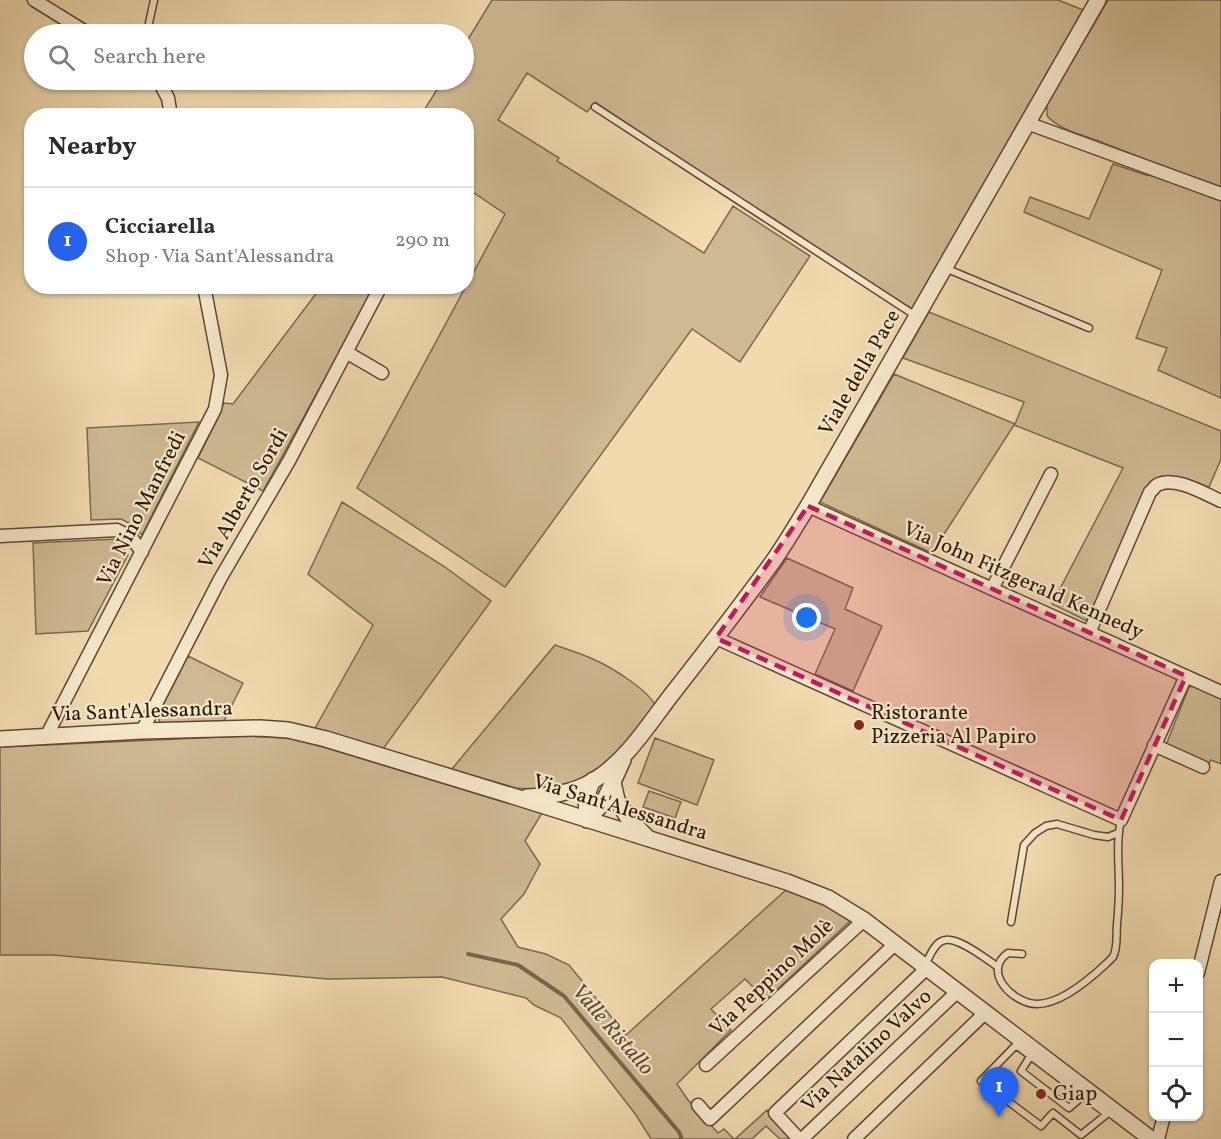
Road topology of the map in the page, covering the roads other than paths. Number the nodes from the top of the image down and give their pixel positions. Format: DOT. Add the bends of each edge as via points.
graph roads {
  1 [pos="34,0"];
  2 [pos="154,0"];
  3 [pos="1098,0"];
  4 [pos="72,24"];
  5 [pos="149,24"];
  6 [pos="164,90"];
  7 [pos="595,107"];
  8 [pos="170,108"];
  9 [pos="1027,123"];
  10 [pos="1221,194"];
  11 [pos="944,268"];
  12 [pos="205,294"];
  13 [pos="377,294"];
  14 [pos="917,317"];
  15 [pos="1089,327"];
  16 [pos="346,352"];
  17 [pos="382,373"];
  18 [pos="1052,474"];
  19 [pos="1221,501"];
  20 [pos="808,507"];
  21 [pos="0,536"];
  22 [pos="142,552"];
  23 [pos="992,589"];
  24 [pos="1089,633"];
  25 [pos="716,638"];
  26 [pos="1186,676"];
  27 [pos="1221,692"];
  28 [pos="142,731"];
  29 [pos="46,737"];
  30 [pos="0,739"];
  31 [pos="1154,745"];
  32 [pos="630,747"];
  33 [pos="1203,767"];
  34 [pos="594,780"];
  35 [pos="613,782"];
  36 [pos="519,798"];
  37 [pos="588,820"];
  38 [pos="1121,820"];
  39 [pos="1118,833"];
  40 [pos="648,838"];
  41 [pos="1221,881"];
  42 [pos="864,920"];
  43 [pos="1011,922"];
  44 [pos="895,944"];
  45 [pos="1022,954"];
  46 [pos="1202,959"];
  47 [pos="926,967"];
  48 [pos="998,967"];
  49 [pos="958,991"];
  50 [pos="986,1013"];
  51 [pos="1033,1053"];
  52 [pos="706,1065"];
  53 [pos="1086,1093"];
  54 [pos="698,1105"];
  55 [pos="1163,1121"];
  56 [pos="1144,1137"];
  57 [pos="801,1139"];
  58 [pos="854,1139"];
  59 [pos="1158,1139"];
  1 -- 4 [label="street"];
  2 -- 5 [label="lane"];
  3 -- 9 [label="street, Viale della Pace"];
  6 -- 8 [label="street"];
  7 -- 14 [label="lane"];
  9 -- 10 [label="street"];
  9 -- 11 [label="street, Viale della Pace"];
  11 -- 14 [label="street, Viale della Pace"];
  11 -- 15 [label="lane"];
  12 -- 22 [label="street, Via Nino Manfredi" via="220,375 215,409"];
  13 -- 16 [label="street, Via Alberto Sordi"];
  14 -- 20 [label="street, Viale della Pace"];
  16 -- 17 [label="street"];
  16 -- 28 [label="street, Via Alberto Sordi" via="289,461 220,579"];
  18 -- 23 [label="street"];
  19 -- 24 [label="street" via="1180,483 1157,485 1150,492"];
  20 -- 23 [label="street, Via John Fitzgerald Kennedy"];
  20 -- 25 [label="street, Viale della Pace"];
  21 -- 22 [label="street" via="117,530 131,537"];
  22 -- 29 [label="street, Via Nino Manfredi"];
  23 -- 24 [label="street, Via John Fitzgerald Kennedy"];
  24 -- 26 [label="street, Via John Fitzgerald Kennedy"];
  25 -- 32 [label="street, Viale della Pace"];
  25 -- 38 [label="street"];
  26 -- 27 [label="street, Via John Fitzgerald Kennedy"];
  26 -- 31 [label="street"];
  28 -- 29 [label="street, Via Sant'Alessandra"];
  28 -- 36 [label="street, Via Sant'Alessandra" via="288,730"];
  29 -- 30 [label="street, Via Sant'Alessandra"];
  31 -- 33 [label="street"];
  31 -- 38 [label="street"];
  32 -- 34 [label="street"];
  32 -- 35 [label="street"];
  34 -- 36 [label="street" via="573,791"];
  34 -- 37 [label="street" via="587,794"];
  35 -- 37 [label="street" via="603,803"];
  35 -- 40 [label="street" via="617,800 628,818"];
  36 -- 37 [label="street, Via Sant'Alessandra"];
  37 -- 40 [label="street, Via Sant'Alessandra"];
  38 -- 39 [label="lane"];
  39 -- 43 [label="lane" via="1108,837 1094,835 1057,824 1035,833 1024,845"];
  39 -- 48 [label="lane" via="1119,888 1113,957 1067,995 1036,1004 1013,996 998,977"];
  40 -- 42 [label="street, Via Sant'Alessandra" via="787,882 828,898"];
  41 -- 46 [label="street"];
  42 -- 44 [label="street, Via Sant'Alessandra"];
  42 -- 52 [label="street, Via Peppino Molè"];
  44 -- 47 [label="street, Via Sant'Alessandra"];
  44 -- 54 [label="street" via="710,1119"];
  45 -- 48 [label="lane" via="1008,953"];
  47 -- 48 [label="lane" via="942,940 956,941"];
  47 -- 49 [label="street, Via Sant'Alessandra"];
  47 -- 57 [label="street" via="775,1113"];
  49 -- 50 [label="street, Via Sant'Alessandra"];
  49 -- 57 [label="street, Via Natalino Valvo"];
  50 -- 51 [label="street, Via Sant'Alessandra"];
  50 -- 58 [label="street"];
  51 -- 53 [label="street, Via Sant'Alessandra"];
  51 -- 53 [label="lane" via="1021,1071 1070,1108"];
  51 -- 53 [label="lane" via="1016,1045 981,1081 1041,1126 1053,1113 1081,1136 1107,1114"];
  53 -- 56 [label="street, Via Sant'Alessandra"];
  55 -- 59 [label="street"];
}
